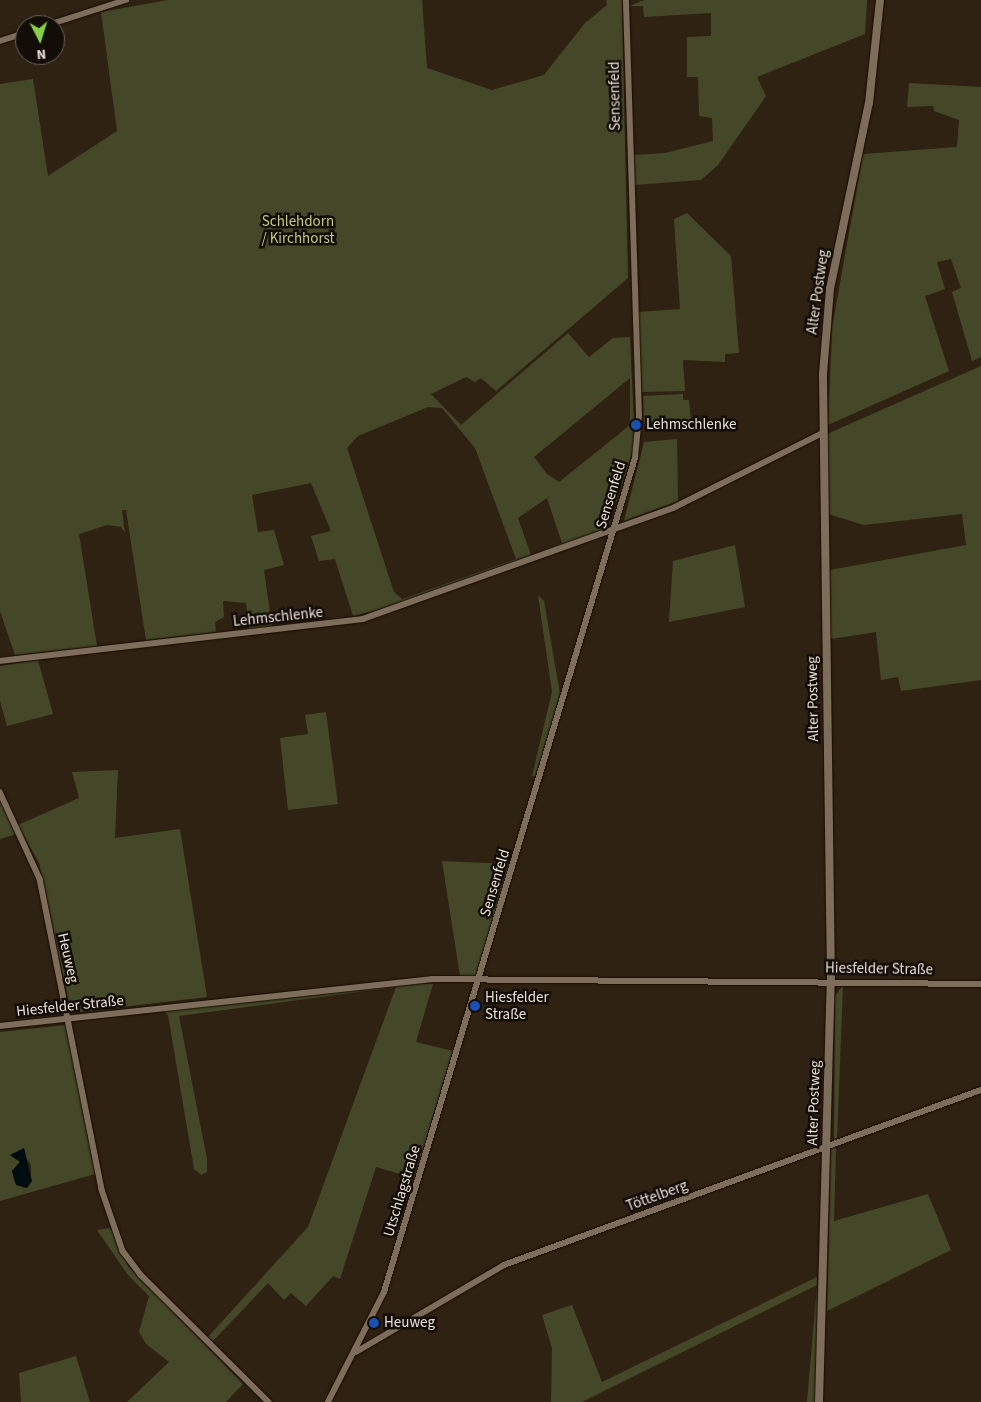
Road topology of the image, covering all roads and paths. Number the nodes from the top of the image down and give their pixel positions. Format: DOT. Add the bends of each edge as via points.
graph roads {
  1 [pos="626,0"];
  2 [pos="880,0"];
  3 [pos="126,2"];
  4 [pos="65,20"];
  5 [pos="15,36"];
  6 [pos="0,41"];
  7 [pos="823,433"];
  8 [pos="614,528"];
  9 [pos="0,661"];
  10 [pos="0,792"];
  11 [pos="480,979"];
  12 [pos="831,981"];
  13 [pos="981,984"];
  14 [pos="69,1018"];
  15 [pos="0,1026"];
  16 [pos="981,1090"];
  17 [pos="827,1146"];
  18 [pos="354,1353"];
  19 [pos="269,1402"];
  20 [pos="328,1402"];
  21 [pos="819,1402"];
  1 -- 8 [label="street, Sensenfeld" via="639,425 636,458"];
  2 -- 7 [label="main road, Alter Postweg" via="868,103 826,318"];
  3 -- 4 [label="street"];
  5 -- 6 [label="street"];
  7 -- 8 [label="street, Lehmschlenke" via="675,507"];
  7 -- 12 [label="main road, Alter Postweg"];
  8 -- 9 [label="street, Lehmschlenke" via="363,619"];
  8 -- 11 [label="street, Sensenfeld"];
  10 -- 14 [label="street, Heuweg" via="40,879"];
  11 -- 12 [label="street, Hiesfelder Straße"];
  11 -- 14 [label="street, Hiesfelder Straße" via="432,979"];
  11 -- 18 [label="street, Utschlagstraße" via="384,1292"];
  12 -- 13 [label="street, Hiesfelder Straße"];
  12 -- 17 [label="main road, Alter Postweg"];
  14 -- 15 [label="street, Hiesfelder Straße"];
  14 -- 19 [label="street, Heuweg" via="108,1213 122,1251 141,1275"];
  16 -- 17 [label="street, Töttelberg"];
  17 -- 18 [label="street, Töttelberg" via="504,1265"];
  17 -- 21 [label="main road, Alter Postweg"];
  18 -- 20 [label="street, Utschlagstraße"];
}
